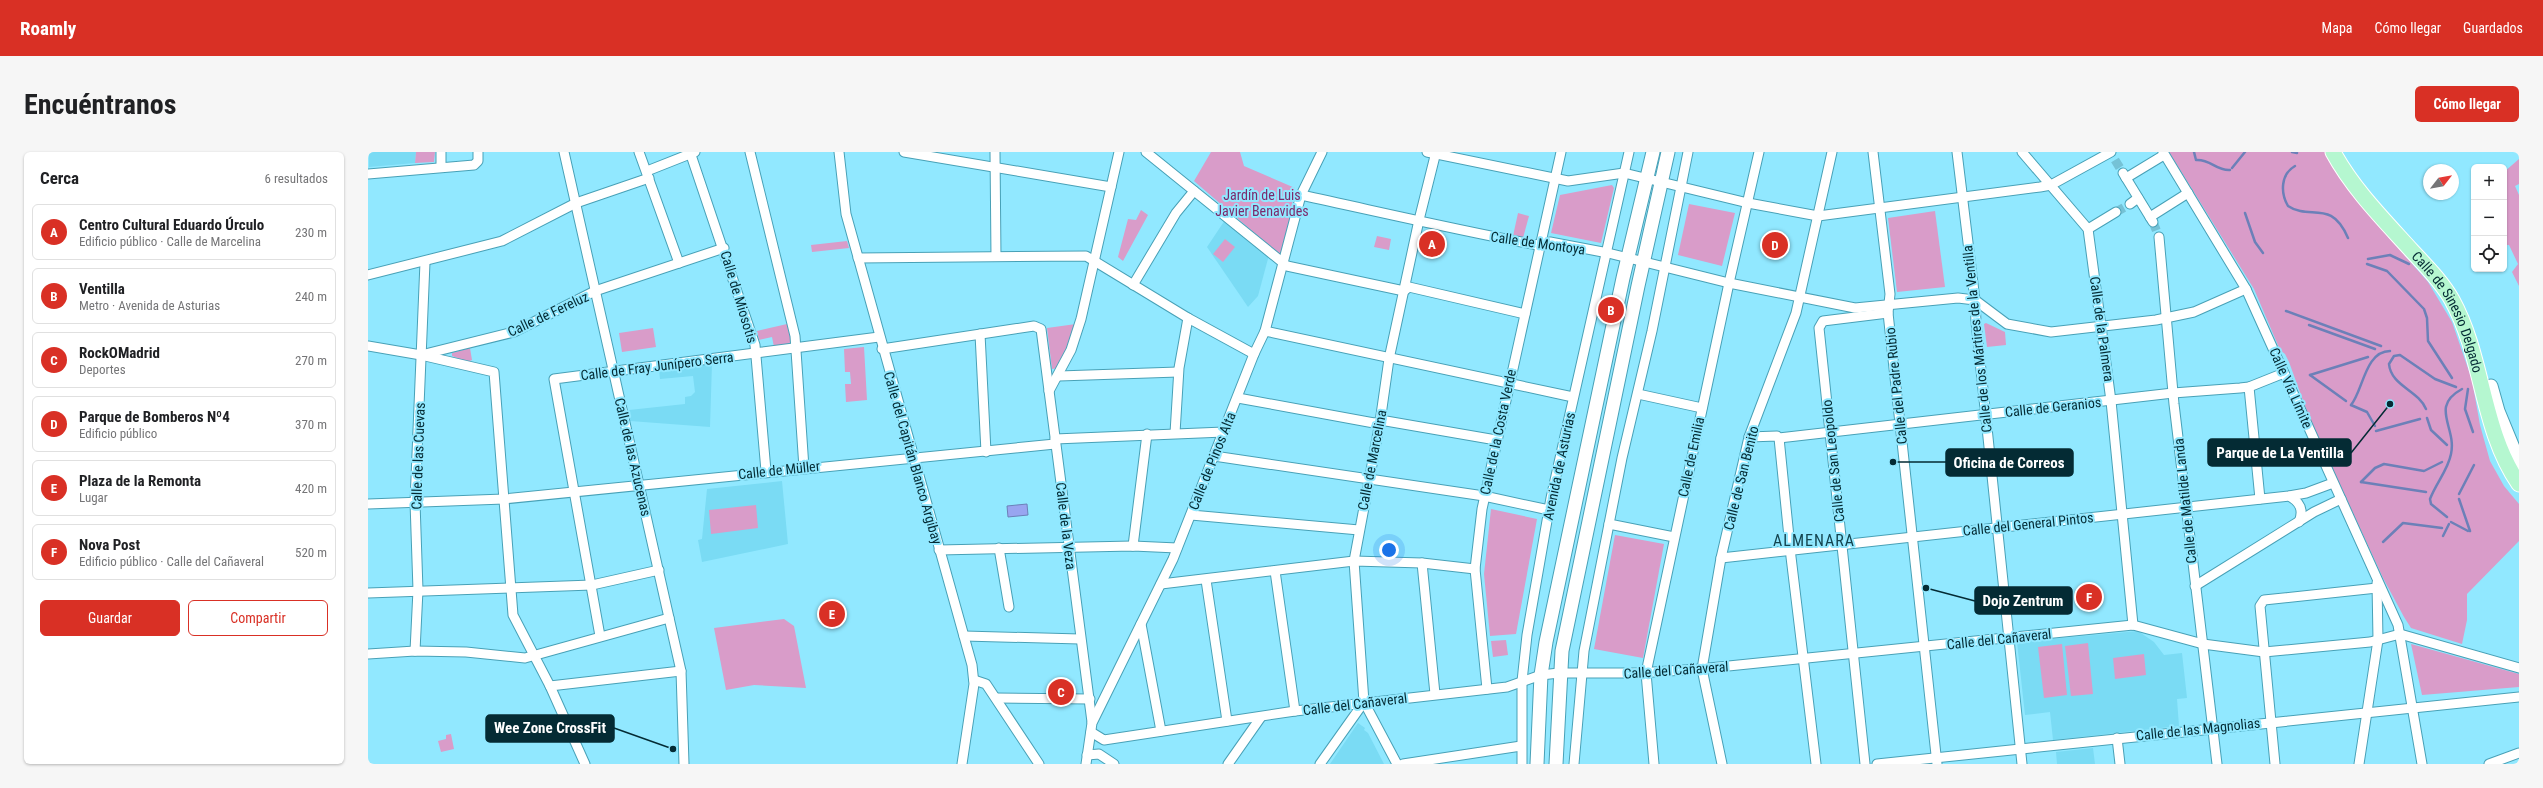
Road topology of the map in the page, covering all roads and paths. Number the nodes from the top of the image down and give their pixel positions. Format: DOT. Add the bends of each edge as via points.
graph roads {
  1 [pos="441,152"];
  2 [pos="478,152"];
  3 [pos="564,152"];
  4 [pos="639,152"];
  5 [pos="692,152"];
  6 [pos="750,152"];
  7 [pos="839,152"];
  8 [pos="904,152"];
  9 [pos="995,152"];
  10 [pos="1119,152"];
  11 [pos="1146,152"];
  12 [pos="1322,152"];
  13 [pos="1561,152"];
  14 [pos="1629,152"];
  15 [pos="1653,152"];
  16 [pos="1668,152"];
  17 [pos="1688,152"];
  18 [pos="1759,152"];
  19 [pos="1832,152"];
  20 [pos="1873,152"];
  21 [pos="1957,152"];
  22 [pos="2022,152"];
  23 [pos="2333,152"];
  24 [pos="2343,152"];
  25 [pos="1433,153"];
  26 [pos="2164,153"];
  27 [pos="2111,154"];
  28 [pos="441,167"];
  29 [pos="995,168"];
  30 [pos="1624,172"];
  31 [pos="368,174"];
  32 [pos="648,174"];
  33 [pos="1648,177"];
  34 [pos="1556,178"];
  35 [pos="1662,181"];
  36 [pos="2051,185"];
  37 [pos="1110,186"];
  38 [pos="1680,186"];
  39 [pos="1194,190"];
  40 [pos="2188,193"];
  41 [pos="1301,195"];
  42 [pos="1962,198"];
  43 [pos="2138,198"];
  44 [pos="576,203"];
  45 [pos="1748,203"];
  46 [pos="2130,204"];
  47 [pos="1879,208"];
  48 [pos="2116,212"];
  49 [pos="1818,216"];
  50 [pos="1419,220"];
  51 [pos="2088,229"];
  52 [pos="2159,237"];
  53 [pos="1541,244"];
  54 [pos="724,248"];
  55 [pos="1608,253"];
  56 [pos="996,256"];
  57 [pos="858,258"];
  58 [pos="1628,258"];
  59 [pos="1093,261"];
  60 [pos="425,262"];
  61 [pos="679,263"];
  62 [pos="1284,263"];
  63 [pos="1644,263"];
  64 [pos="1665,268"];
  65 [pos="368,275"];
  66 [pos="1728,283"];
  67 [pos="1133,285"];
  68 [pos="2246,289"];
  69 [pos="1404,290"];
  70 [pos="595,291"];
  71 [pos="1800,297"];
  72 [pos="1976,300"];
  73 [pos="1889,309"];
  74 [pos="1524,314"];
  75 [pos="1188,318"];
  76 [pos="2166,318"];
  77 [pos="2102,326"];
  78 [pos="1265,332"];
  79 [pos="980,334"];
  80 [pos="879,337"];
  81 [pos="368,346"];
  82 [pos="794,348"];
  83 [pos="882,349"];
  84 [pos="755,353"];
  85 [pos="1254,354"];
  86 [pos="421,355"];
  87 [pos="1389,359"];
  88 [pos="614,371"];
  89 [pos="1178,372"];
  90 [pos="2284,373"];
  91 [pos="1058,376"];
  92 [pos="1508,384"];
  93 [pos="2249,387"];
  94 [pos="2487,387"];
  95 [pos="1049,392"];
  96 [pos="1638,394"];
  97 [pos="2173,394"];
  98 [pos="1573,397"];
  99 [pos="1238,398"];
  100 [pos="2111,401"];
  101 [pos="1702,408"];
  102 [pos="1985,415"];
  103 [pos="1380,422"];
  104 [pos="1900,424"];
  105 [pos="1224,432"];
  106 [pos="1175,433"];
  107 [pos="1830,433"];
  108 [pos="1147,434"];
  109 [pos="1749,437"];
  110 [pos="1780,438"];
  111 [pos="1496,440"];
  112 [pos="1055,441"];
  113 [pos="986,452"];
  114 [pos="1214,456"];
  115 [pos="912,458"];
  116 [pos="2519,462"];
  117 [pos="804,468"];
  118 [pos="766,471"];
  119 [pos="2519,474"];
  120 [pos="1368,480"];
  121 [pos="2333,483"];
  122 [pos="2519,484"];
  123 [pos="640,485"];
  124 [pos="574,491"];
  125 [pos="2519,493"];
  126 [pos="1484,496"];
  127 [pos="2289,496"];
  128 [pos="504,499"];
  129 [pos="2260,499"];
  130 [pos="2341,499"];
  131 [pos="415,502"];
  132 [pos="368,504"];
  133 [pos="2187,507"];
  134 [pos="1549,510"];
  135 [pos="2122,514"];
  136 [pos="1190,515"];
  137 [pos="2299,522"];
  138 [pos="1609,524"];
  139 [pos="1996,528"];
  140 [pos="1359,530"];
  141 [pos="1914,536"];
  142 [pos="1674,537"];
  143 [pos="1842,543"];
  144 [pos="1133,546"];
  145 [pos="999,548"];
  146 [pos="1069,548"];
  147 [pos="1177,548"];
  148 [pos="939,550"];
  149 [pos="1790,550"];
  150 [pos="1721,558"];
  151 [pos="1354,561"];
  152 [pos="1422,563"];
  153 [pos="1475,569"];
  154 [pos="659,570"];
  155 [pos="1275,571"];
  156 [pos="1206,580"];
  157 [pos="1161,584"];
  158 [pos="2377,584"];
  159 [pos="592,585"];
  160 [pos="2195,586"];
  161 [pos="512,588"];
  162 [pos="418,590"];
  163 [pos="368,593"];
  164 [pos="1009,607"];
  165 [pos="670,618"];
  166 [pos="1141,624"];
  167 [pos="2133,625"];
  168 [pos="2400,634"];
  169 [pos="600,636"];
  170 [pos="964,636"];
  171 [pos="2008,638"];
  172 [pos="1080,639"];
  173 [pos="2378,640"];
  174 [pos="2203,644"];
  175 [pos="1925,647"];
  176 [pos="415,651"];
  177 [pos="2264,652"];
  178 [pos="368,654"];
  179 [pos="1853,655"];
  180 [pos="534,656"];
  181 [pos="1802,660"];
  182 [pos="2519,668"];
  183 [pos="1702,669"];
  184 [pos="680,671"];
  185 [pos="1559,673"];
  186 [pos="1646,673"];
  187 [pos="1580,674"];
  188 [pos="1541,675"];
  189 [pos="974,680"];
  190 [pos="1522,681"];
  191 [pos="550,686"];
  192 [pos="1487,689"];
  193 [pos="1435,694"];
  194 [pos="2519,697"];
  195 [pos="996,698"];
  196 [pos="1090,699"];
  197 [pos="1364,702"];
  198 [pos="2411,707"];
  199 [pos="1295,711"];
  200 [pos="2366,712"];
  201 [pos="1261,717"];
  202 [pos="1227,721"];
  203 [pos="2270,722"];
  204 [pos="1091,727"];
  205 [pos="2213,728"];
  206 [pos="1160,731"];
  207 [pos="2117,738"];
  208 [pos="1104,740"];
  209 [pos="1521,746"];
  210 [pos="2021,748"];
  211 [pos="2519,753"];
  212 [pos="1099,754"];
  213 [pos="1086,760"];
  214 [pos="1937,761"];
  215 [pos="585,764"];
  216 [pos="684,764"];
  217 [pos="962,764"];
  218 [pos="1039,764"];
  219 [pos="1114,764"];
  220 [pos="1228,764"];
  221 [pos="1320,764"];
  222 [pos="1397,764"];
  223 [pos="1403,764"];
  224 [pos="1522,764"];
  225 [pos="1537,764"];
  226 [pos="1556,764"];
  227 [pos="1574,764"];
  228 [pos="1654,764"];
  229 [pos="1722,764"];
  230 [pos="1816,764"];
  231 [pos="1865,764"];
  232 [pos="1877,764"];
  233 [pos="2022,764"];
  234 [pos="2120,764"];
  235 [pos="2217,764"];
  236 [pos="2274,764"];
  237 [pos="2359,764"];
  238 [pos="2422,764"];
  239 [pos="2489,764"];
  1 -- 28 [label="street"];
  2 -- 28 [label="street" via="478,162 474,165"];
  3 -- 44 [label="street, Calle de las Azucenas"];
  4 -- 32 [label="street"];
  5 -- 32 [label="street"];
  5 -- 54 [label="street, Calle de Miosotis"];
  6 -- 82 [label="street" via="795,336"];
  7 -- 57 [label="street, Calle del Capitán Blanco Argibay" via="843,201"];
  8 -- 29 [label="street"];
  9 -- 29 [label="street"];
  10 -- 37 [label="street"];
  11 -- 39 [label="street"];
  12 -- 41 [label="street, Calle de Pinos Alta"];
  13 -- 34 [label="street, Calle de la Costa Verde"];
  14 -- 30 [label="street, Avenida de Asturias"];
  15 -- 33 [label="main road, Avenida de Asturias"];
  16 -- 35 [label="main road"];
  17 -- 38 [label="street"];
  18 -- 45 [label="street, Calle de Emilia"];
  19 -- 49 [label="street, Calle de San Benito"];
  20 -- 47 [label="street, Calle del Padre Rubio"];
  21 -- 42 [label="street, Calle de los Mártires de la Ventilla"];
  22 -- 36 [label="street"];
  23 -- 94 [label="main road, Calle de Sinesio Delgado" via="2371,206 2452,299"];
  24 -- 94 [label="main road, Calle de Sinesio Delgado" via="2362,181 2442,269 2460,296 2483,350"];
  25 -- 34 [label="street"];
  25 -- 50 [label="street, Calle de Marcelina"];
  26 -- 40 [label="street, Calle Vía Límite"];
  26 -- 43 [label="street" via="2125,176"];
  27 -- 36 [label="street"];
  28 -- 31 [label="street"];
  29 -- 37 [label="street"];
  29 -- 56 [label="street"];
  30 -- 33 [label="street"];
  30 -- 34 [label="street" via="1577,180"];
  30 -- 55 [label="street, Avenida de Asturias"];
  32 -- 44 [label="street"];
  32 -- 61 [label="street"];
  33 -- 35 [label="street"];
  33 -- 58 [label="main road, Avenida de Asturias"];
  34 -- 53 [label="street, Calle de la Costa Verde"];
  35 -- 38 [label="street"];
  35 -- 63 [label="main road"];
  36 -- 42 [label="street"];
  36 -- 51 [label="street"];
  37 -- 59 [label="street"];
  38 -- 45 [label="street"];
  38 -- 64 [label="street"];
  39 -- 62 [label="street"];
  39 -- 67 [label="street" via="1176,212"];
  40 -- 43 [label="street" via="2152,219"];
  40 -- 68 [label="street, Calle Vía Límite"];
  41 -- 50 [label="street, Calle de Montoya"];
  41 -- 62 [label="street, Calle de Pinos Alta"];
  42 -- 47 [label="street"];
  42 -- 72 [label="street, Calle de los Mártires de la Ventilla"];
  43 -- 46 [label="street"];
  44 -- 60 [label="street" via="502,241"];
  44 -- 70 [label="street, Calle de las Azucenas"];
  45 -- 49 [label="street"];
  45 -- 66 [label="street, Calle de Emilia"];
  47 -- 49 [label="street"];
  47 -- 73 [label="street, Calle del Padre Rubio" via="1890,294"];
  48 -- 51 [label="street"];
  49 -- 71 [label="street, Calle de San Benito"];
  50 -- 53 [label="street, Calle de Montoya" via="1441,227"];
  50 -- 69 [label="street, Calle de Marcelina"];
  51 -- 77 [label="street, Calle de la Palmera"];
  52 -- 76 [label="street, Calle de Matilde Landa"];
  53 -- 55 [label="street, Calle de Montoya" via="1550,242"];
  53 -- 74 [label="street, Calle de la Costa Verde"];
  54 -- 61 [label="street, Calle de Fereluz"];
  54 -- 84 [label="street, Calle de Miosotis" via="755,345"];
  55 -- 58 [label="street, Calle de Montoya"];
  55 -- 98 [label="street, Avenida de Asturias"];
  56 -- 57 [label="street"];
  56 -- 59 [label="street" via="1086,256"];
  57 -- 80 [label="street, Calle del Capitán Blanco Argibay"];
  58 -- 63 [label="street, Calle de Montoya"];
  58 -- 188 [label="main road, Avenida de Asturias"];
  59 -- 67 [label="street"];
  59 -- 91 [label="street" via="1081,319"];
  60 -- 65 [label="street"];
  60 -- 86 [label="street, Calle de las Cuevas"];
  61 -- 70 [label="street, Calle de Fereluz"];
  62 -- 69 [label="street" via="1287,266"];
  62 -- 78 [label="street, Calle de Pinos Alta"];
  63 -- 64 [label="street, Calle de Montoya"];
  63 -- 185 [label="main road" via="1566,628"];
  64 -- 66 [label="street, Calle de Montoya"];
  64 -- 96 [label="street"];
  66 -- 71 [label="street, Calle de Montoya"];
  66 -- 101 [label="street, Calle de Emilia"];
  67 -- 75 [label="street"];
  68 -- 76 [label="street" via="2194,312"];
  68 -- 90 [label="street, Calle Vía Límite"];
  69 -- 74 [label="street" via="1409,287"];
  69 -- 87 [label="street, Calle de Marcelina"];
  70 -- 86 [label="street, Calle de Fereluz" via="514,332"];
  70 -- 88 [label="street, Calle de las Azucenas"];
  71 -- 73 [label="street, Calle de Montoya" via="1855,308"];
  71 -- 109 [label="street, Calle de San Benito" via="1788,338"];
  72 -- 73 [label="street" via="1953,298"];
  72 -- 77 [label="street" via="2007,324 2051,332"];
  72 -- 102 [label="street, Calle de los Mártires de la Ventilla"];
  73 -- 104 [label="street, Calle del Padre Rubio"];
  73 -- 107 [label="street, Calle de San Leopoldo" via="1823,321 1819,328"];
  74 -- 92 [label="street, Calle de la Costa Verde"];
  75 -- 85 [label="street"];
  75 -- 89 [label="street"];
  76 -- 77 [label="street"];
  76 -- 97 [label="street, Calle de Matilde Landa"];
  77 -- 100 [label="street, Calle de la Palmera"];
  78 -- 85 [label="street, Calle de Pinos Alta"];
  78 -- 87 [label="street"];
  79 -- 83 [label="street"];
  79 -- 95 [label="street, Calle de la Veza" via="1034,326 1041,328"];
  79 -- 113 [label="street"];
  80 -- 82 [label="street, Calle de Fray Junípero Serra"];
  80 -- 83 [label="street, Calle del Capitán Blanco Argibay"];
  81 -- 86 [label="street, Calle de Fereluz"];
  82 -- 84 [label="street, Calle de Fray Junípero Serra"];
  82 -- 117 [label="street"];
  83 -- 115 [label="street, Calle del Capitán Blanco Argibay"];
  84 -- 88 [label="street, Calle de Fray Junípero Serra"];
  84 -- 118 [label="street, Calle de Miosotis"];
  85 -- 99 [label="street, Calle de Pinos Alta"];
  86 -- 128 [label="street" via="494,372"];
  86 -- 131 [label="street, Calle de las Cuevas"];
  87 -- 92 [label="street"];
  87 -- 103 [label="street, Calle de Marcelina"];
  88 -- 123 [label="street, Calle de las Azucenas"];
  88 -- 124 [label="street, Calle de Fray Junípero Serra" via="554,379"];
  89 -- 91 [label="street"];
  89 -- 106 [label="street"];
  90 -- 93 [label="street, Calle de Geranios"];
  90 -- 121 [label="street, Calle Vía Límite"];
  91 -- 95 [label="street"];
  92 -- 98 [label="street"];
  92 -- 111 [label="street, Calle de la Costa Verde"];
  93 -- 97 [label="street, Calle de Geranios"];
  93 -- 129 [label="street"];
  94 -- 116 [label="main road, Calle de Sinesio Delgado"];
  94 -- 119 [label="main road" via="2498,428"];
  94 -- 122 [label="main road" via="2498,446"];
  94 -- 125 [label="main road, Calle de Sinesio Delgado" via="2483,404 2493,447 2500,465"];
  95 -- 112 [label="street, Calle de la Veza"];
  96 -- 101 [label="street"];
  96 -- 138 [label="street"];
  97 -- 100 [label="street, Calle de Geranios"];
  97 -- 133 [label="street, Calle de Matilde Landa"];
  98 -- 134 [label="street, Avenida de Asturias"];
  99 -- 103 [label="street"];
  99 -- 105 [label="street, Calle de Pinos Alta"];
  100 -- 102 [label="street, Calle de Geranios"];
  100 -- 135 [label="street, Calle de la Palmera"];
  101 -- 142 [label="street, Calle de Emilia"];
  102 -- 104 [label="street, Calle de Geranios"];
  102 -- 139 [label="street, Calle de los Mártires de la Ventilla"];
  103 -- 111 [label="street"];
  103 -- 120 [label="street, Calle de Marcelina"];
  104 -- 107 [label="street, Calle de Geranios"];
  104 -- 141 [label="street, Calle del Padre Rubio"];
  105 -- 106 [label="street, Calle de Müller"];
  105 -- 114 [label="street, Calle de Pinos Alta"];
  106 -- 108 [label="street, Calle de Müller"];
  107 -- 110 [label="street, Calle de Geranios"];
  107 -- 143 [label="street, Calle de San Leopoldo"];
  108 -- 112 [label="street, Calle de Müller"];
  108 -- 144 [label="street"];
  109 -- 110 [label="street, Calle de Geranios"];
  109 -- 150 [label="street, Calle de San Benito"];
  110 -- 149 [label="street"];
  111 -- 126 [label="street, Calle de la Costa Verde"];
  112 -- 113 [label="street, Calle de Müller"];
  112 -- 146 [label="street, Calle de la Veza"];
  113 -- 115 [label="street, Calle de Müller"];
  114 -- 120 [label="street"];
  114 -- 136 [label="street, Calle de Pinos Alta"];
  115 -- 117 [label="street, Calle de Müller"];
  115 -- 148 [label="street, Calle del Capitán Blanco Argibay"];
  117 -- 118 [label="street, Calle de Müller"];
  118 -- 123 [label="street, Calle de Müller"];
  120 -- 126 [label="street"];
  120 -- 140 [label="street, Calle de Marcelina"];
  121 -- 127 [label="street, Calle del General Pintos"];
  121 -- 130 [label="street, Calle Vía Límite"];
  123 -- 124 [label="street, Calle de Müller"];
  123 -- 154 [label="street, Calle de las Azucenas"];
  124 -- 128 [label="street, Calle de Müller"];
  124 -- 159 [label="street"];
  126 -- 134 [label="street"];
  126 -- 153 [label="street, Calle de la Costa Verde"];
  127 -- 129 [label="street, Calle del General Pintos"];
  127 -- 137 [label="street" via="2300,506 2302,514"];
  128 -- 131 [label="street, Calle de Müller"];
  128 -- 161 [label="street"];
  129 -- 133 [label="street, Calle del General Pintos"];
  130 -- 137 [label="street"];
  130 -- 158 [label="street, Calle Vía Límite"];
  131 -- 132 [label="street, Calle de Müller"];
  131 -- 162 [label="street, Calle de las Cuevas"];
  133 -- 135 [label="street, Calle del General Pintos"];
  133 -- 160 [label="street, Calle de Matilde Landa"];
  134 -- 190 [label="street, Avenida de Asturias" via="1526,638"];
  135 -- 139 [label="street, Calle del General Pintos"];
  135 -- 167 [label="street, Calle de la Palmera"];
  136 -- 140 [label="street"];
  136 -- 147 [label="street, Calle de Pinos Alta"];
  137 -- 160 [label="street"];
  138 -- 142 [label="street"];
  138 -- 187 [label="street"];
  139 -- 141 [label="street, Calle del General Pintos"];
  139 -- 171 [label="street, Calle de los Mártires de la Ventilla"];
  140 -- 151 [label="street, Calle de Marcelina"];
  141 -- 143 [label="street, Calle del General Pintos"];
  141 -- 175 [label="street, Calle del Padre Rubio"];
  142 -- 186 [label="street, Calle de Emilia"];
  143 -- 149 [label="street, Calle del General Pintos"];
  143 -- 179 [label="street, Calle de San Leopoldo"];
  144 -- 146 [label="street"];
  144 -- 147 [label="street"];
  145 -- 146 [label="street"];
  145 -- 148 [label="street"];
  145 -- 164 [label="street"];
  146 -- 172 [label="street, Calle de la Veza"];
  147 -- 157 [label="street, Calle de Pinos Alta"];
  148 -- 170 [label="street, Calle del Capitán Blanco Argibay"];
  149 -- 150 [label="street, Calle del General Pintos"];
  149 -- 181 [label="street"];
  150 -- 183 [label="street, Calle de San Benito"];
  151 -- 152 [label="street"];
  151 -- 155 [label="street"];
  151 -- 197 [label="street, Calle de Marcelina"];
  152 -- 153 [label="street"];
  152 -- 193 [label="street"];
  153 -- 192 [label="street, Calle de la Costa Verde"];
  154 -- 159 [label="street"];
  154 -- 165 [label="street, Calle de las Azucenas"];
  155 -- 156 [label="street"];
  155 -- 199 [label="street"];
  156 -- 157 [label="street"];
  156 -- 202 [label="street"];
  157 -- 166 [label="street, Calle de Pinos Alta"];
  158 -- 168 [label="street, Calle Vía Límite"];
  158 -- 173 [label="street"];
  158 -- 177 [label="street" via="2264,600 2260,606"];
  159 -- 161 [label="street"];
  159 -- 169 [label="street"];
  160 -- 174 [label="street, Calle de Matilde Landa"];
  161 -- 162 [label="street"];
  161 -- 180 [label="street" via="513,614"];
  162 -- 163 [label="street"];
  162 -- 176 [label="street, Calle de las Cuevas"];
  165 -- 169 [label="street"];
  165 -- 184 [label="street, Calle de las Azucenas"];
  166 -- 204 [label="street, Calle de Pinos Alta"];
  166 -- 206 [label="street"];
  167 -- 171 [label="street, Calle del Cañaveral"];
  167 -- 174 [label="street, Calle del Cañaveral"];
  168 -- 173 [label="street, Calle del Cañaveral"];
  168 -- 182 [label="street"];
  168 -- 198 [label="street, Calle Vía Límite"];
  169 -- 180 [label="street"];
  170 -- 172 [label="street"];
  170 -- 189 [label="street, Calle del Capitán Blanco Argibay"];
  171 -- 175 [label="street, Calle del Cañaveral"];
  171 -- 210 [label="street, Calle de los Mártires de la Ventilla"];
  172 -- 196 [label="street, Calle de la Veza"];
  173 -- 177 [label="street, Calle del Cañaveral"];
  173 -- 200 [label="street"];
  174 -- 177 [label="street, Calle del Cañaveral"];
  174 -- 205 [label="street, Calle de Matilde Landa"];
  175 -- 179 [label="street, Calle del Cañaveral"];
  175 -- 214 [label="street, Calle del Padre Rubio"];
  176 -- 178 [label="street"];
  176 -- 180 [label="street" via="466,652 525,658"];
  177 -- 203 [label="street"];
  179 -- 181 [label="street, Calle del Cañaveral"];
  179 -- 231 [label="street, Calle de San Leopoldo"];
  180 -- 191 [label="street"];
  181 -- 183 [label="street, Calle del Cañaveral"];
  181 -- 230 [label="street"];
  183 -- 186 [label="street, Calle del Cañaveral"];
  183 -- 229 [label="street, Calle de San Benito"];
  184 -- 191 [label="street"];
  184 -- 216 [label="street, Calle de las Azucenas"];
  185 -- 187 [label="street, Calle del Cañaveral"];
  185 -- 188 [label="street, Calle del Cañaveral"];
  185 -- 226 [label="main road"];
  186 -- 187 [label="street, Calle del Cañaveral"];
  186 -- 228 [label="street, Calle de Emilia"];
  187 -- 227 [label="street"];
  188 -- 190 [label="street, Calle del Cañaveral"];
  188 -- 225 [label="main road, Avenida de Asturias"];
  189 -- 195 [label="street" via="986,684"];
  189 -- 217 [label="street, Calle del Capitán Blanco Argibay"];
  190 -- 192 [label="street, Calle del Cañaveral"];
  190 -- 209 [label="street, Avenida de Asturias"];
  191 -- 215 [label="street"];
  192 -- 193 [label="street, Calle del Cañaveral"];
  193 -- 197 [label="street, Calle del Cañaveral"];
  194 -- 198 [label="street, Calle de las Magnolias"];
  195 -- 196 [label="street"];
  195 -- 218 [label="street"];
  196 -- 204 [label="street, Calle de la Veza"];
  197 -- 199 [label="street, Calle del Cañaveral"];
  197 -- 221 [label="street"];
  197 -- 222 [label="street"];
  198 -- 200 [label="street, Calle de las Magnolias"];
  198 -- 238 [label="street, Calle Vía Límite"];
  199 -- 201 [label="street, Calle del Cañaveral"];
  200 -- 203 [label="street, Calle de las Magnolias"];
  200 -- 237 [label="street"];
  201 -- 202 [label="street, Calle del Cañaveral"];
  201 -- 220 [label="street"];
  202 -- 206 [label="street, Calle del Cañaveral"];
  203 -- 205 [label="street, Calle de las Magnolias"];
  203 -- 236 [label="street"];
  204 -- 208 [label="street"];
  204 -- 213 [label="street, Calle de Pinos Alta"];
  205 -- 207 [label="street, Calle de las Magnolias"];
  205 -- 235 [label="street, Calle de Matilde Landa"];
  206 -- 208 [label="street, Calle del Cañaveral"];
  207 -- 210 [label="street, Calle de las Magnolias"];
  207 -- 234 [label="street"];
  208 -- 212 [label="street" via="1098,743"];
  209 -- 223 [label="street"];
  209 -- 224 [label="street, Avenida de Asturias"];
  210 -- 214 [label="street, Calle de las Magnolias"];
  210 -- 233 [label="street, Calle de los Mártires de la Ventilla"];
  211 -- 239 [label="street"];
  212 -- 213 [label="street"];
  212 -- 219 [label="street"];
  214 -- 232 [label="street, Calle de las Magnolias"];
}
